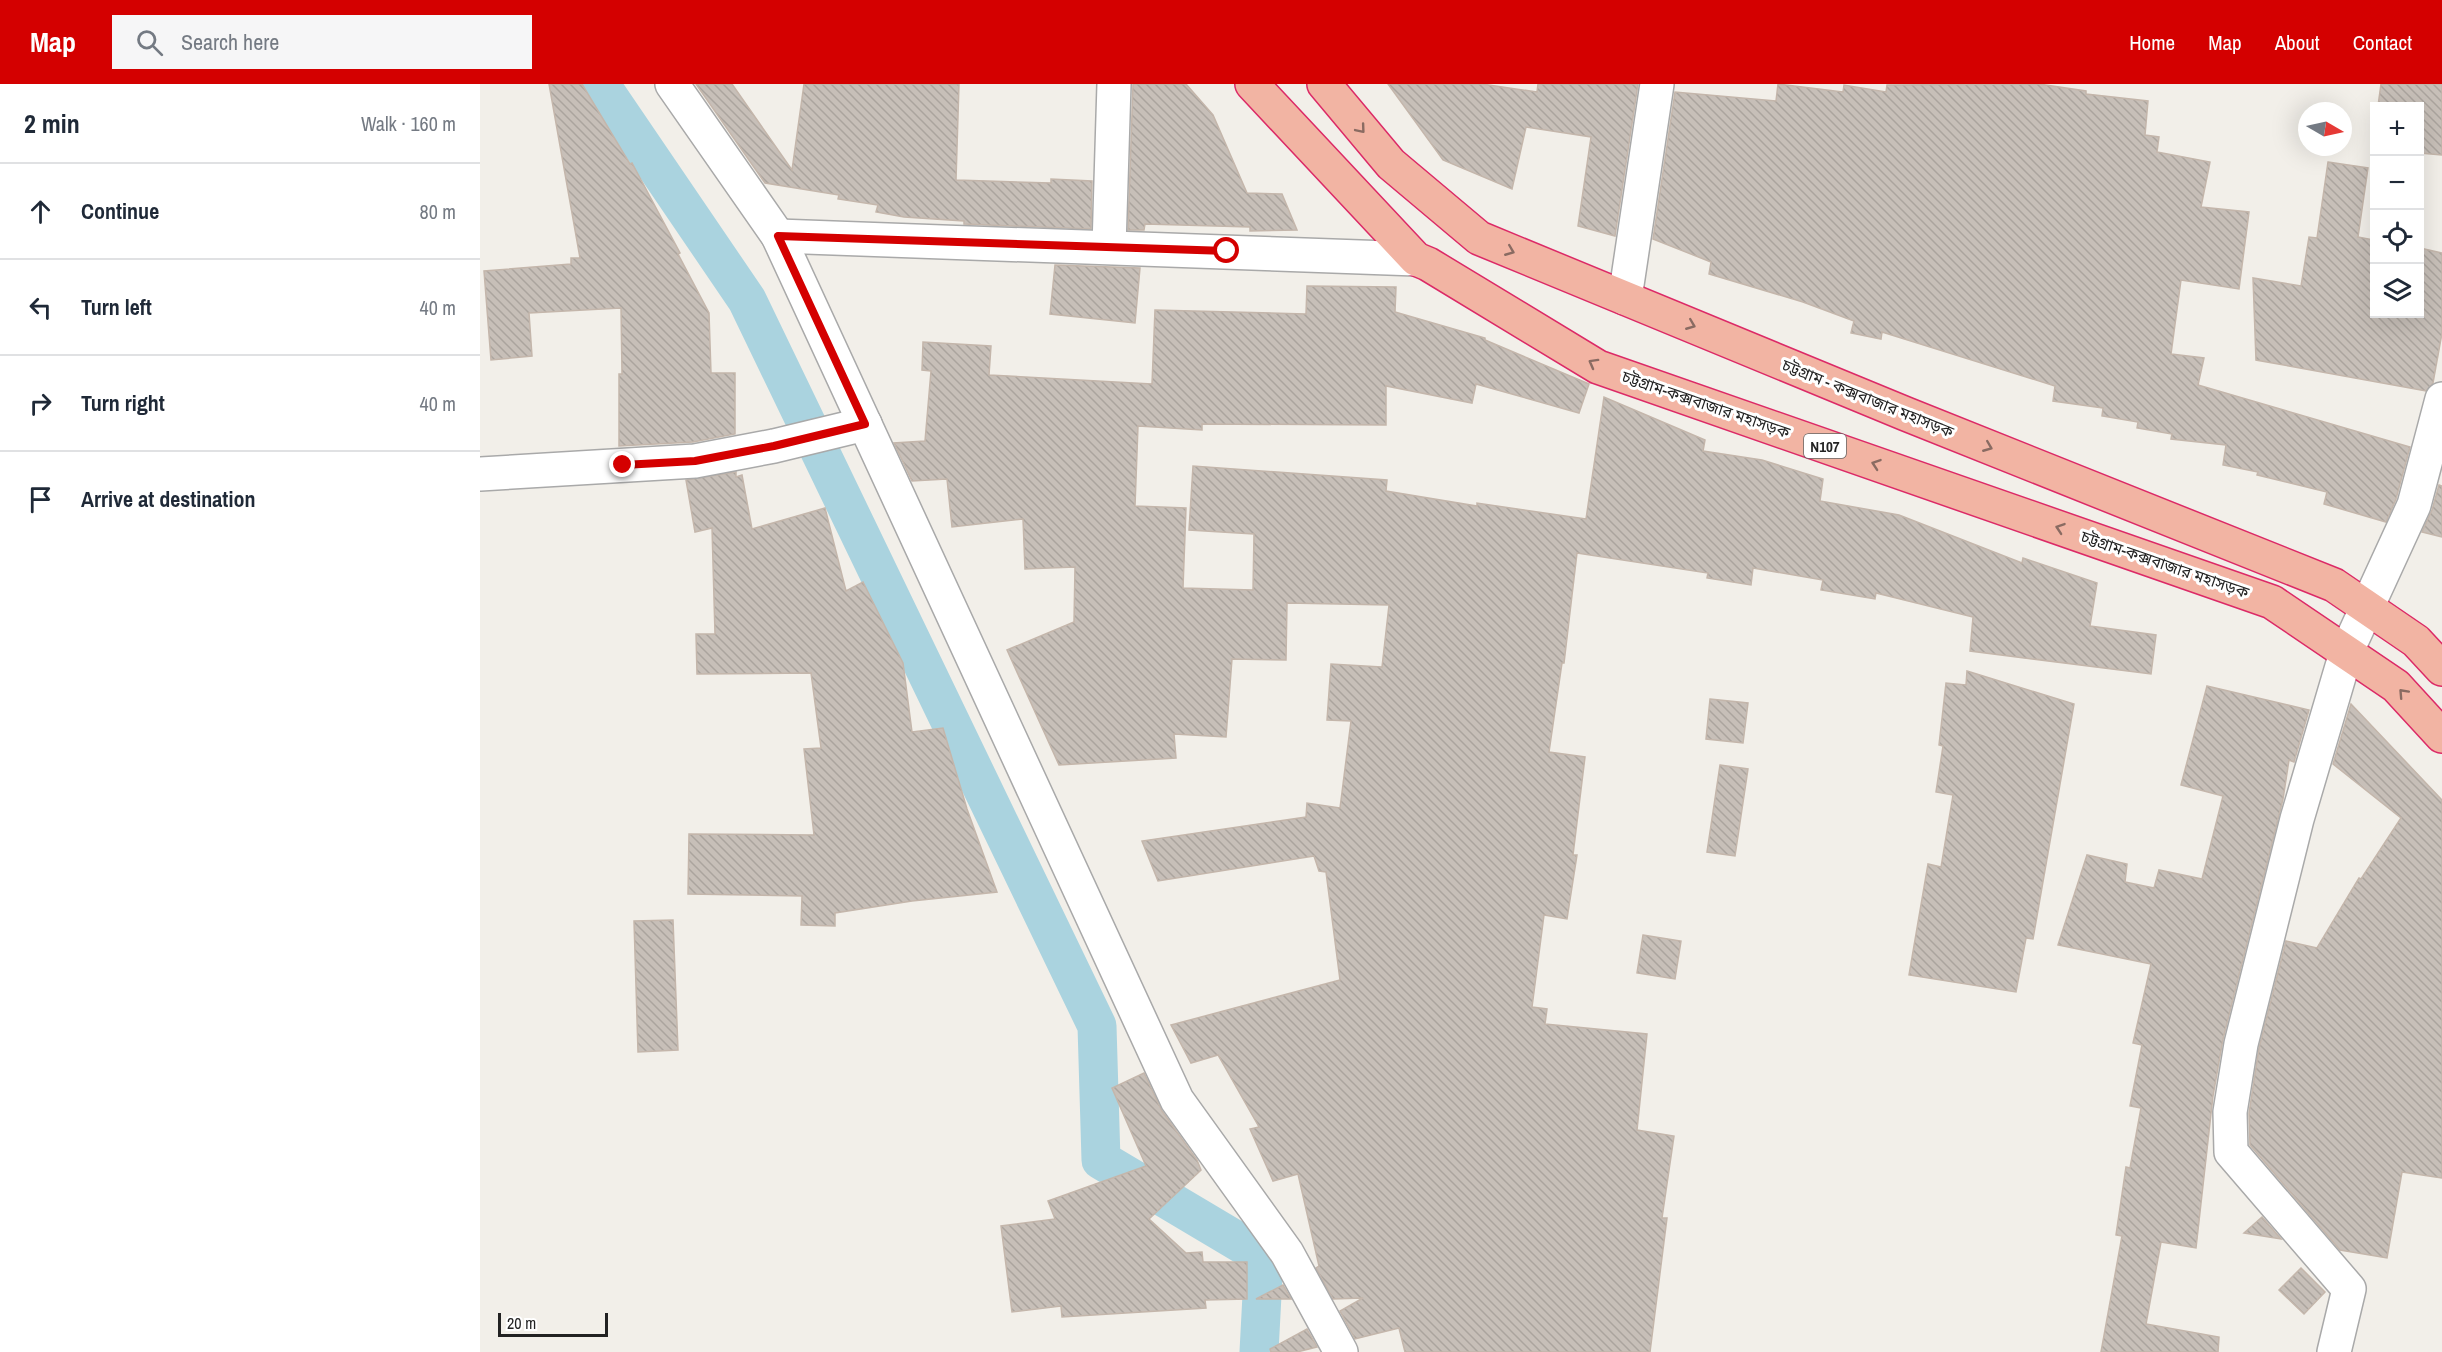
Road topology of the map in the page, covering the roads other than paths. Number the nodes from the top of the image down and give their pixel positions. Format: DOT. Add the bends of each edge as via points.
graph roads {
  1 [pos="672,84"];
  2 [pos="1114,84"];
  3 [pos="1252,84"];
  4 [pos="1324,84"];
  5 [pos="1657,84"];
  6 [pos="778,236"];
  7 [pos="1109,247"];
  8 [pos="1416,259"];
  9 [pos="1625,298"];
  10 [pos="2442,399"];
  11 [pos="865,424"];
  12 [pos="480,474"];
  13 [pos="2368,608"];
  14 [pos="2346,653"];
  15 [pos="2442,669"];
  16 [pos="2442,736"];
  17 [pos="1341,1352"];
  18 [pos="2334,1352"];
  1 -- 6 [label="street"];
  2 -- 7 [label="street"];
  3 -- 8 [label="highway, চট্টগ্রাম-কক্সবাজার মহাসড়ক / N107"];
  4 -- 9 [label="highway, চট্টগ্রাম - কক্সবাজার মহাসড়ক, one-way" via="1391,164 1479,238"];
  5 -- 9 [label="street"];
  6 -- 7 [label="street"];
  6 -- 11 [label="street"];
  7 -- 8 [label="street"];
  14 -- 8 [label="highway, চট্টগ্রাম-কক্সবাজার মহাসড়ক / N107, one-way" via="2272,602 1598,367"];
  9 -- 13 [label="highway, চট্টগ্রাম - কক্সবাজার মহাসড়ক, one-way" via="2334,585"];
  10 -- 13 [label="street" via="2414,505"];
  11 -- 12 [label="street" via="695,461"];
  11 -- 17 [label="street" via="1177,1100 1287,1253"];
  13 -- 14 [label="street"];
  13 -- 15 [label="highway, চট্টগ্রাম - কক্সবাজার মহাসড়ক" via="2416,641"];
  16 -- 14 [label="highway, চট্টগ্রাম-কক্সবাজার মহাসড়ক / N107, one-way" via="2397,686"];
  14 -- 18 [label="street" via="2296,819 2241,1044 2230,1112 2231,1152 2349,1289"];
}
